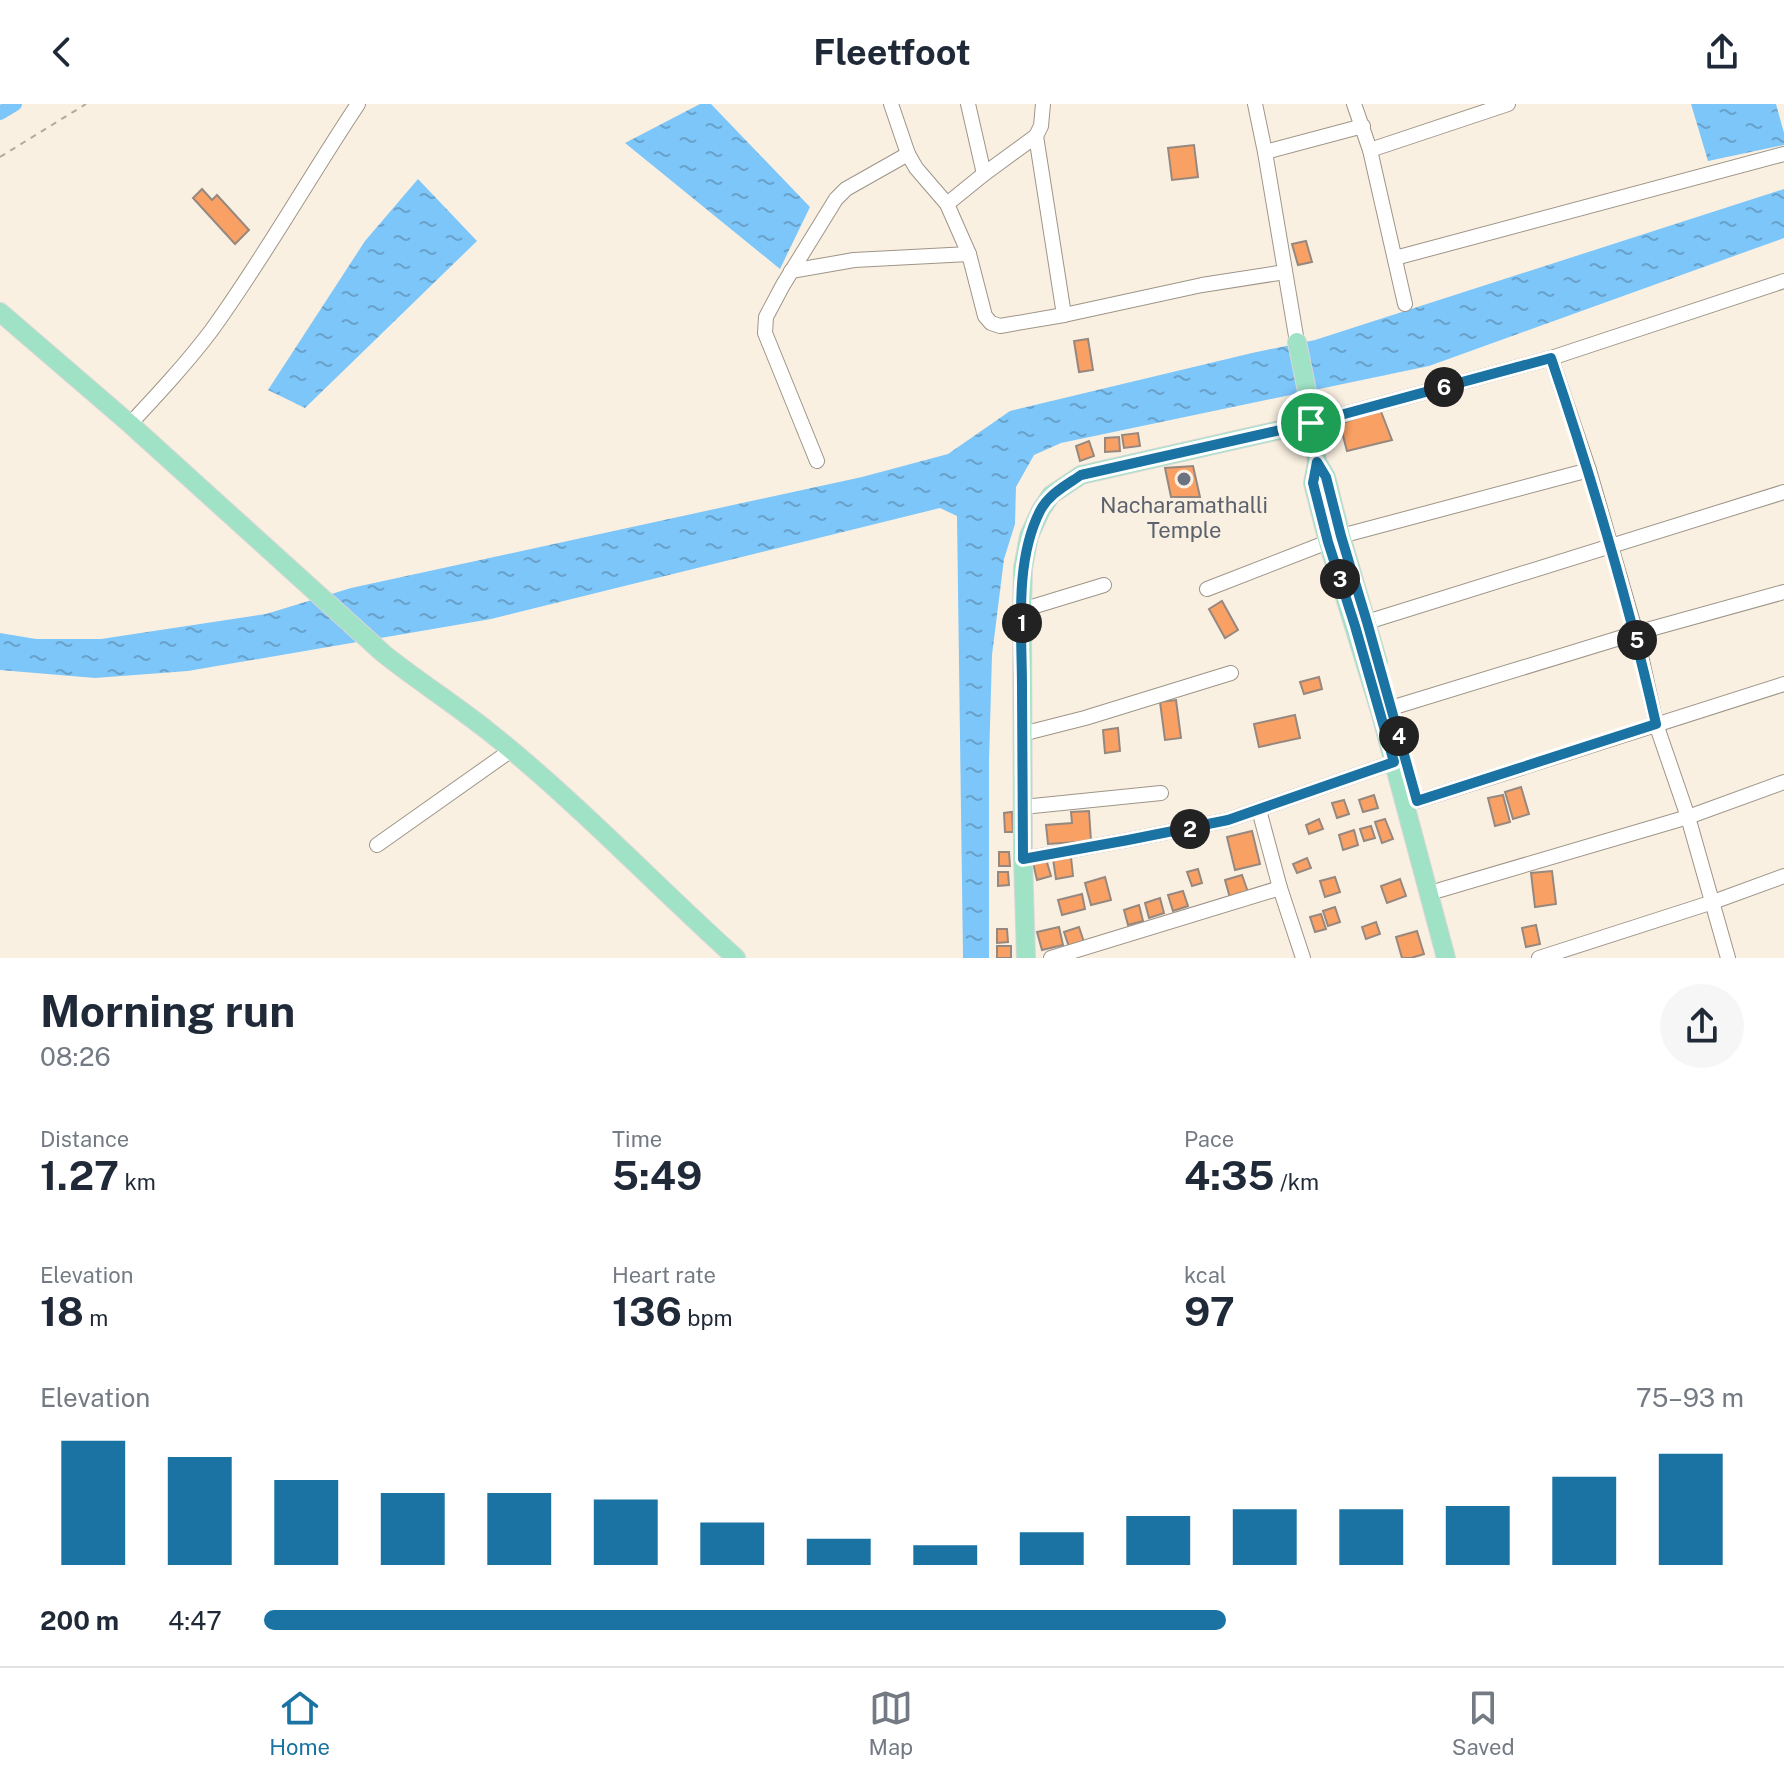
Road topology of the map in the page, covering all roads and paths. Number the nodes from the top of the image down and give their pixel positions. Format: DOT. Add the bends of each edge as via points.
graph roads {
  1 [pos="86,104"];
  2 [pos="358,104"];
  3 [pos="891,104"];
  4 [pos="968,104"];
  5 [pos="1043,104"];
  6 [pos="1255,104"];
  7 [pos="1354,104"];
  8 [pos="1508,104"];
  9 [pos="1363,126"];
  10 [pos="1036,136"];
  11 [pos="1370,150"];
  12 [pos="1265,152"];
  13 [pos="908,154"];
  14 [pos="1784,154"];
  15 [pos="0,157"];
  16 [pos="984,174"];
  17 [pos="947,204"];
  18 [pos="969,254"];
  19 [pos="1395,258"];
  20 [pos="791,271"];
  21 [pos="1285,272"];
  22 [pos="1784,281"];
  23 [pos="1405,304"];
  24 [pos="0,312"];
  25 [pos="1064,315"];
  26 [pos="1297,342"];
  27 [pos="1551,358"];
  28 [pos="1311,423"];
  29 [pos="130,424"];
  30 [pos="817,461"];
  31 [pos="1589,470"];
  32 [pos="1784,492"];
  33 [pos="1334,539"];
  34 [pos="1610,546"];
  35 [pos="1104,585"];
  36 [pos="1207,589"];
  37 [pos="1784,592"];
  38 [pos="1022,610"];
  39 [pos="1367,622"];
  40 [pos="1636,633"];
  41 [pos="1231,673"];
  42 [pos="1784,684"];
  43 [pos="1391,708"];
  44 [pos="1656,724"];
  45 [pos="1022,734"];
  46 [pos="510,751"];
  47 [pos="1394,762"];
  48 [pos="1784,782"];
  49 [pos="1161,793"];
  50 [pos="1417,801"];
  51 [pos="1023,807"];
  52 [pos="1259,810"];
  53 [pos="1688,817"];
  54 [pos="377,845"];
  55 [pos="1023,859"];
  56 [pos="1784,876"];
  57 [pos="1280,888"];
  58 [pos="1440,890"];
  59 [pos="1713,902"];
  60 [pos="736,958"];
  61 [pos="1026,958"];
  62 [pos="1051,958"];
  63 [pos="1303,958"];
  64 [pos="1445,958"];
  65 [pos="1458,958"];
  66 [pos="1539,958"];
  67 [pos="1728,958"];
  1 -- 15 [label="path"];
  2 -- 29 [label="street" via="211,331"];
  3 -- 13 [label="street"];
  4 -- 16 [label="street"];
  5 -- 10 [label="street"];
  6 -- 12 [label="street"];
  7 -- 9 [label="street"];
  8 -- 11 [label="street"];
  9 -- 11 [label="street"];
  9 -- 12 [label="street"];
  10 -- 16 [label="street"];
  10 -- 25 [label="street"];
  11 -- 19 [label="street"];
  12 -- 21 [label="street"];
  13 -- 17 [label="street"];
  13 -- 20 [label="street" via="836,199"];
  14 -- 19 [label="street"];
  16 -- 17 [label="street"];
  17 -- 18 [label="street"];
  18 -- 20 [label="street" via="854,260"];
  18 -- 25 [label="street" via="991,323"];
  19 -- 23 [label="street"];
  20 -- 30 [label="street" via="766,317 765,333"];
  21 -- 25 [label="street"];
  21 -- 26 [label="street"];
  22 -- 27 [label="street"];
  24 -- 29 [label="main road"];
  26 -- 28 [label="main road"];
  27 -- 28 [label="street"];
  27 -- 31 [label="street"];
  28 -- 33 [label="main road" via="1317,462 1326,477"];
  28 -- 38 [label="main road" via="1081,475 1051,495 1029,536"];
  29 -- 46 [label="main road" via="384,654"];
  31 -- 33 [label="street"];
  31 -- 34 [label="street"];
  32 -- 34 [label="street"];
  33 -- 36 [label="street"];
  33 -- 39 [label="main road"];
  33 -- 47 [label="main road"];
  34 -- 39 [label="street"];
  34 -- 40 [label="street"];
  35 -- 38 [label="street"];
  37 -- 40 [label="street"];
  38 -- 45 [label="main road"];
  39 -- 43 [label="main road"];
  40 -- 43 [label="street"];
  40 -- 44 [label="street"];
  41 -- 45 [label="street"];
  42 -- 44 [label="street"];
  43 -- 50 [label="main road"];
  44 -- 50 [label="street"];
  44 -- 53 [label="street"];
  45 -- 51 [label="main road"];
  46 -- 54 [label="street"];
  46 -- 60 [label="main road"];
  47 -- 52 [label="street"];
  47 -- 64 [label="main road"];
  48 -- 53 [label="street"];
  49 -- 51 [label="street"];
  50 -- 58 [label="main road"];
  51 -- 55 [label="main road"];
  52 -- 55 [label="street"];
  52 -- 57 [label="street"];
  53 -- 58 [label="street"];
  53 -- 59 [label="street"];
  55 -- 61 [label="main road"];
  56 -- 59 [label="street"];
  57 -- 62 [label="street"];
  57 -- 63 [label="street"];
  58 -- 65 [label="main road"];
  59 -- 66 [label="street"];
  59 -- 67 [label="street"];
}
